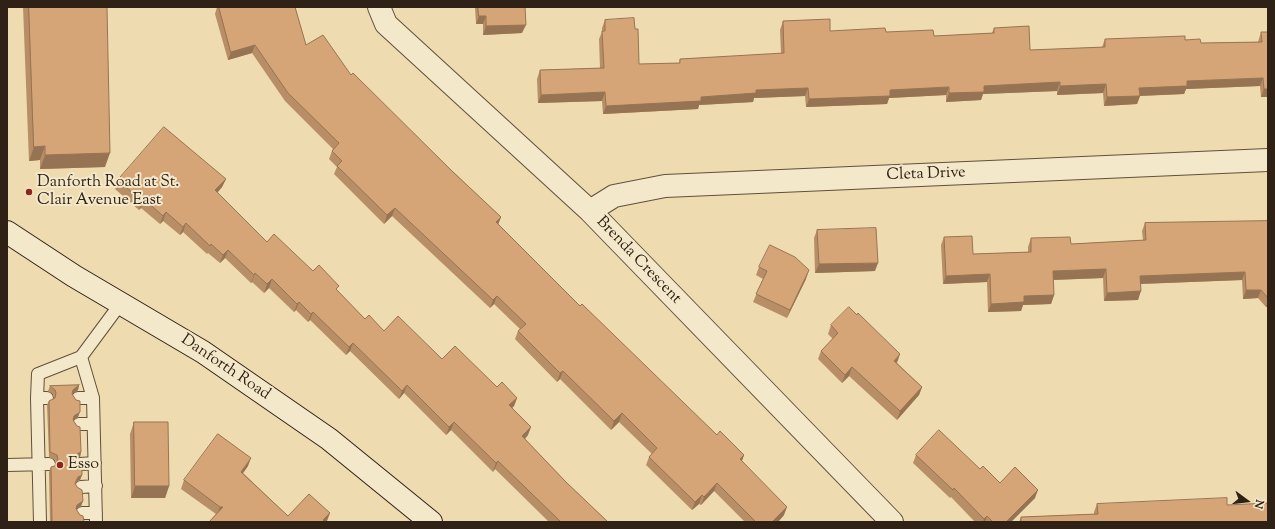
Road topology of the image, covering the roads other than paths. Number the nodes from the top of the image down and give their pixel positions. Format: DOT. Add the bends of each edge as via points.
graph roads {
  1 [pos="379,7"];
  2 [pos="1268,160"];
  3 [pos="590,211"];
  4 [pos="7,232"];
  5 [pos="121,303"];
  6 [pos="81,357"];
  7 [pos="78,398"];
  8 [pos="93,398"];
  9 [pos="79,424"];
  10 [pos="93,424"];
  11 [pos="95,463"];
  12 [pos="43,464"];
  13 [pos="80,464"];
  14 [pos="7,465"];
  15 [pos="96,486"];
  16 [pos="81,487"];
  17 [pos="82,514"];
  18 [pos="43,517"];
  19 [pos="96,518"];
  20 [pos="885,520"];
  21 [pos="431,522"];
  1 -- 3 [label="street, Brenda Crescent" via="386,24 413,51"];
  2 -- 3 [label="street, Cleta Drive" via="666,186 614,196"];
  3 -- 20 [label="street, Brenda Crescent"];
  4 -- 5 [label="street, Danforth Road"];
  5 -- 6 [label="lane"];
  5 -- 21 [label="street, Danforth Road" via="203,352 329,439"];
  6 -- 8 [label="lane"];
  6 -- 12 [label="lane" via="38,374 42,398"];
  7 -- 8 [label="lane"];
  8 -- 10 [label="lane"];
  9 -- 10 [label="lane"];
  10 -- 11 [label="lane"];
  11 -- 13 [label="lane"];
  11 -- 15 [label="lane"];
  12 -- 14 [label="lane"];
  12 -- 18 [label="lane"];
  15 -- 16 [label="lane"];
  15 -- 19 [label="lane"];
  17 -- 19 [label="lane"];
}
